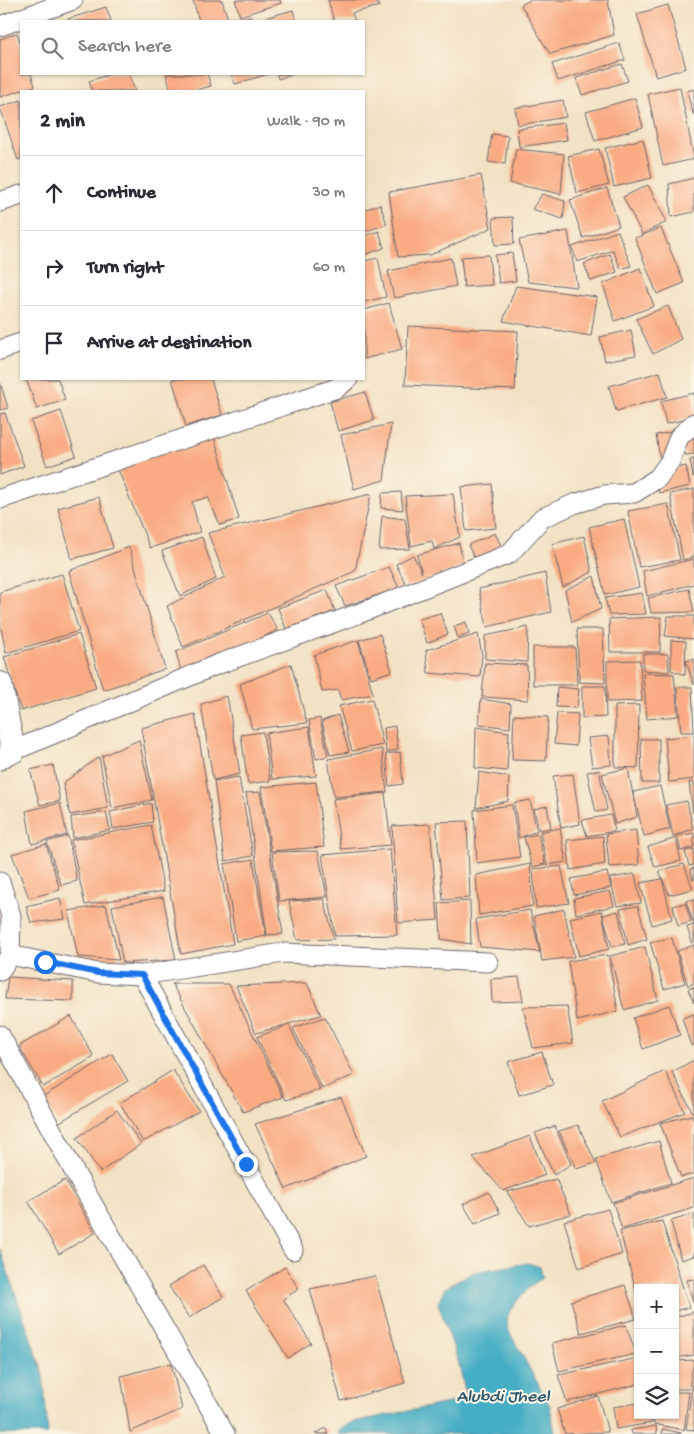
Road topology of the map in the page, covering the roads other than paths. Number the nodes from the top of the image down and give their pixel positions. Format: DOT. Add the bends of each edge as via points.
graph roads {
  1 [pos="73,0"];
  2 [pos="0,26"];
  3 [pos="20,195"];
  4 [pos="0,202"];
  5 [pos="20,343"];
  6 [pos="0,350"];
  7 [pos="347,380"];
  8 [pos="694,423"];
  9 [pos="0,499"];
  10 [pos="0,684"];
  11 [pos="6,755"];
  12 [pos="0,882"];
  13 [pos="10,955"];
  14 [pos="488,962"];
  15 [pos="0,971"];
  16 [pos="142,975"];
  17 [pos="0,1035"];
  18 [pos="293,1250"];
  19 [pos="225,1434"];
  1 -- 2 [label="street"];
  3 -- 4 [label="street"];
  5 -- 6 [label="street"];
  7 -- 9 [label="street" via="336,388"];
  8 -- 11 [label="street" via="679,438 670,461 658,478 634,493 604,495 542,518 508,554 363,612 216,665"];
  10 -- 11 [label="street"];
  12 -- 13 [label="street" via="11,916"];
  13 -- 15 [label="street"];
  13 -- 16 [label="street" via="98,973"];
  14 -- 16 [label="street" via="283,953"];
  16 -- 18 [label="street"];
  17 -- 19 [label="street" via="80,1182"];
}
